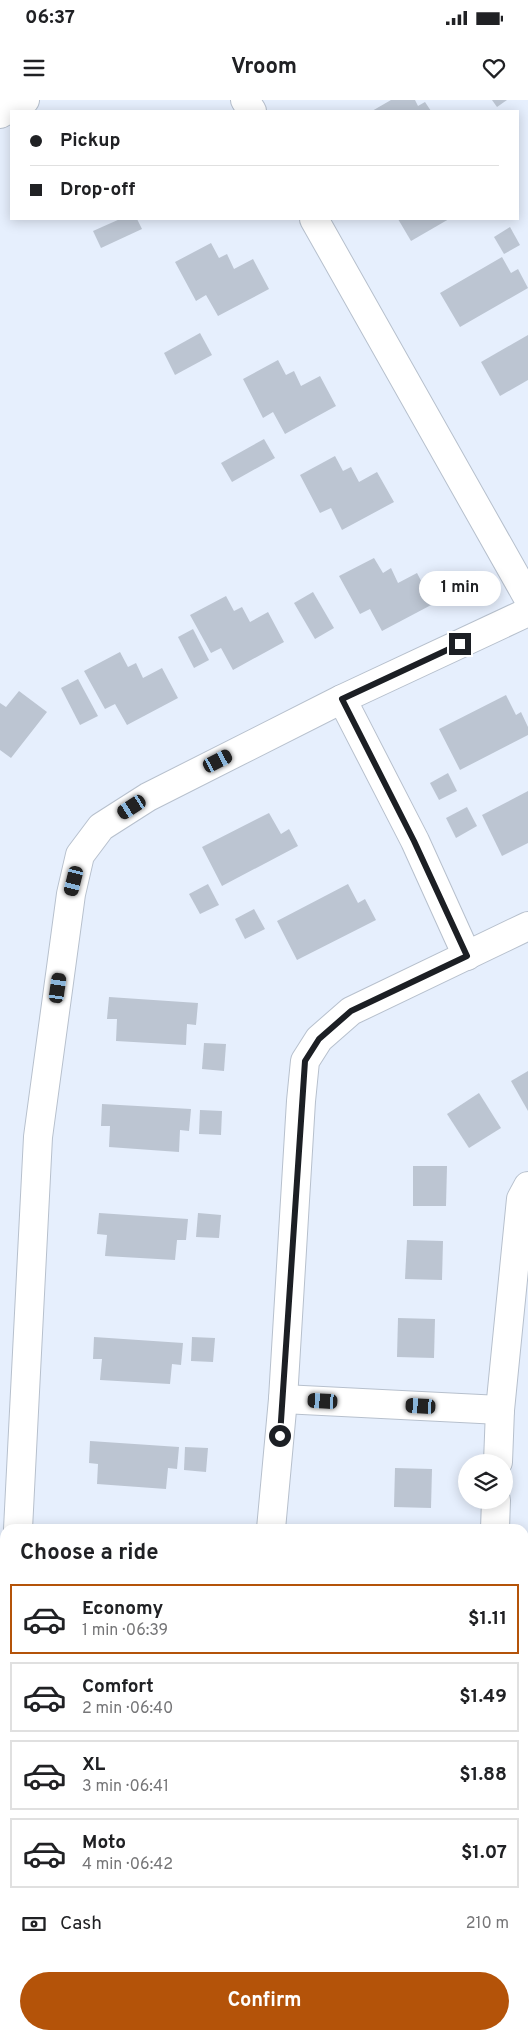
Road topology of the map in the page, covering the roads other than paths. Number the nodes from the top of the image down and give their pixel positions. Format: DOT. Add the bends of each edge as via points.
graph roads {
  1 [pos="26,100"];
  2 [pos="0,114"];
  3 [pos="315,220"];
  4 [pos="528,598"];
  5 [pos="528,612"];
  6 [pos="342,699"];
  7 [pos="528,926"];
  8 [pos="467,956"];
  9 [pos="528,1186"];
  10 [pos="283,1399"];
  11 [pos="500,1410"];
  12 [pos="498,1454"];
  13 [pos="496,1509"];
  14 [pos="18,1524"];
  15 [pos="271,1524"];
  16 [pos="495,1524"];
  1 -- 2 [label="street"];
  3 -- 4 [label="street"];
  5 -- 6 [label="street"];
  6 -- 8 [label="street" via="414,841"];
  6 -- 14 [label="street" via="148,796 101,827 80,855 71,894 38,1137"];
  7 -- 8 [label="street"];
  8 -- 10 [label="street" via="351,1011 319,1039 305,1061"];
  9 -- 11 [label="street" via="521,1199"];
  10 -- 11 [label="street"];
  10 -- 15 [label="street"];
  11 -- 12 [label="street"];
  13 -- 16 [label="street"];
}
